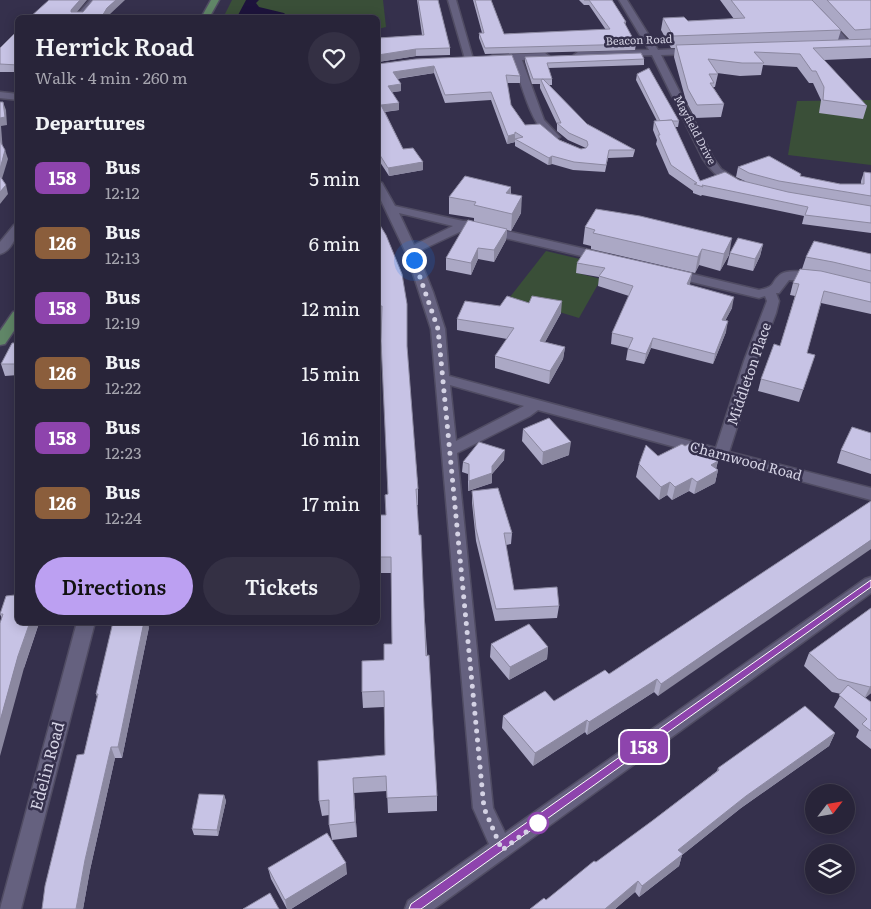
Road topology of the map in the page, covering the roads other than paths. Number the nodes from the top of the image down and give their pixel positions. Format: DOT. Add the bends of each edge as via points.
graph roads {
  1 [pos="94,0"];
  2 [pos="215,0"];
  3 [pos="452,0"];
  4 [pos="623,0"];
  5 [pos="801,0"];
  6 [pos="81,15"];
  7 [pos="208,15"];
  8 [pos="838,46"];
  9 [pos="702,50"];
  10 [pos="655,52"];
  11 [pos="571,55"];
  12 [pos="553,56"];
  13 [pos="516,57"];
  14 [pos="15,86"];
  15 [pos="3,96"];
  16 [pos="563,144"];
  17 [pos="750,188"];
  18 [pos="380,189"];
  19 [pos="390,208"];
  20 [pos="467,224"];
  21 [pos="15,230"];
  22 [pos="0,250"];
  23 [pos="410,251"];
  24 [pos="619,261"];
  25 [pos="656,270"];
  26 [pos="829,281"];
  27 [pos="770,293"];
  28 [pos="15,319"];
  29 [pos="0,341"];
  30 [pos="442,379"];
  31 [pos="535,404"];
  32 [pos="450,450"];
  33 [pos="721,455"];
  34 [pos="871,494"];
  35 [pos="871,584"];
  36 [pos="85,625"];
  37 [pos="502,850"];
  38 [pos="10,909"];
  39 [pos="416,909"];
  1 -- 6 [label="street"];
  2 -- 7 [label="main road"];
  3 -- 13 [label="street" via="465,59"];
  4 -- 10 [label="street, Mayfield Drive"];
  5 -- 8 [label="street" via="851,46"];
  9 -- 10 [label="street, Beacon Road"];
  10 -- 11 [label="street, Beacon Road"];
  10 -- 17 [label="street, Mayfield Drive" via="708,159 717,171"];
  12 -- 13 [label="street"];
  13 -- 16 [label="street" via="540,124"];
  14 -- 15 [label="street"];
  18 -- 19 [label="street"];
  19 -- 20 [label="street"];
  19 -- 23 [label="street"];
  20 -- 23 [label="street"];
  20 -- 24 [label="street"];
  21 -- 22 [label="street"];
  23 -- 30 [label="street" via="436,321"];
  25 -- 27 [label="street" via="759,294"];
  26 -- 27 [label="street" via="790,275"];
  27 -- 33 [label="street, Middleton Place" via="770,313 751,360"];
  28 -- 29 [label="main road"];
  30 -- 31 [label="street, Charnwood Road"];
  30 -- 32 [label="street"];
  31 -- 32 [label="street" via="524,413"];
  31 -- 33 [label="street, Charnwood Road"];
  32 -- 37 [label="street" via="484,808"];
  33 -- 34 [label="street, Charnwood Road"];
  35 -- 37 [label="street"];
  36 -- 38 [label="street, Edelin Road"];
  37 -- 39 [label="street"];
}
